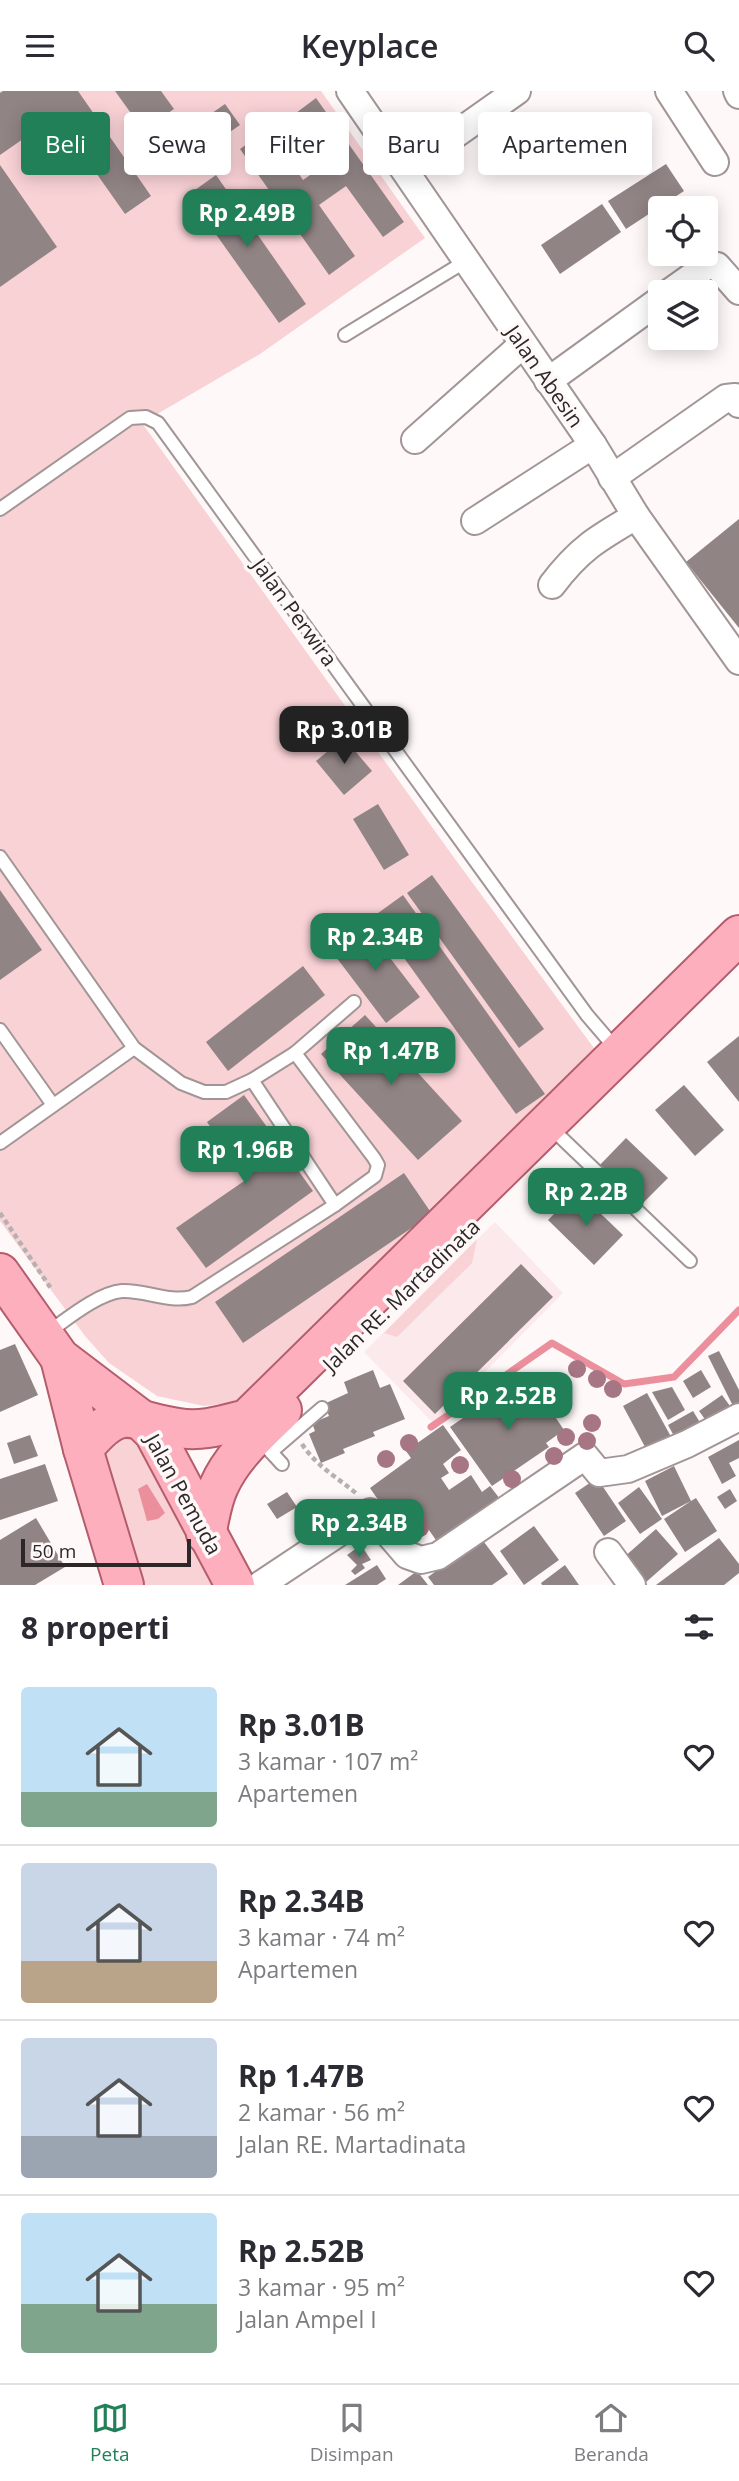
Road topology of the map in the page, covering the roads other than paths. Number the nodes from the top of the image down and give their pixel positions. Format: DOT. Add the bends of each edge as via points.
graph roads {
  1 [pos="350,91"];
  2 [pos="517,91"];
  3 [pos="669,91"];
  4 [pos="365,112"];
  5 [pos="464,128"];
  6 [pos="715,162"];
  7 [pos="408,175"];
  8 [pos="466,261"];
  9 [pos="687,280"];
  10 [pos="739,291"];
  11 [pos="648,309"];
  12 [pos="345,335"];
  13 [pos="522,345"];
  14 [pos="548,381"];
  15 [pos="739,404"];
  16 [pos="415,440"];
  17 [pos="593,445"];
  18 [pos="612,478"];
  19 [pos="0,509"];
  20 [pos="636,516"];
  21 [pos="475,521"];
  22 [pos="552,585"];
  23 [pos="739,661"];
  24 [pos="0,857"];
  25 [pos="739,935"];
  26 [pos="739,968"];
  27 [pos="354,1002"];
  28 [pos="680,1011"];
  29 [pos="0,1030"];
  30 [pos="134,1048"];
  31 [pos="295,1053"];
  32 [pos="627,1062"];
  33 [pos="252,1080"];
  34 [pos="53,1105"];
  35 [pos="555,1132"];
  36 [pos="0,1143"];
  37 [pos="335,1205"];
  38 [pos="690,1261"];
  39 [pos="0,1273"];
  40 [pos="58,1337"];
  41 [pos="322,1408"];
  42 [pos="739,1417"];
  43 [pos="139,1418"];
  44 [pos="263,1444"];
  45 [pos="83,1449"];
  46 [pos="282,1464"];
  47 [pos="206,1534"];
  48 [pos="608,1552"];
  49 [pos="317,1560"];
  50 [pos="124,1585"];
  51 [pos="235,1585"];
  52 [pos="260,1585"];
  53 [pos="279,1585"];
  54 [pos="632,1585"];
  1 -- 4 [label="street, Jalan Abesin"];
  2 -- 5 [label="street"];
  3 -- 6 [label="street"];
  7 -- 8 [label="street, Jalan Abesin"];
  8 -- 12 [label="lane"];
  8 -- 13 [label="street, Jalan Abesin"];
  9 -- 10 [label="street" via="708,265 717,266"];
  11 -- 14 [label="street"];
  13 -- 14 [label="street, Jalan Abesin"];
  13 -- 16 [label="street"];
  14 -- 17 [label="street, Jalan Abesin"];
  15 -- 18 [label="street" via="734,397 726,398"];
  17 -- 18 [label="street, Jalan Abesin"];
  17 -- 21 [label="street"];
  18 -- 20 [label="street, Jalan Abesin"];
  19 -- 32 [label="lane, Jalan Perwira" via="130,418 146,417 158,423 579,1003"];
  20 -- 22 [label="street" via="587,546"];
  20 -- 23 [label="street, Jalan Abesin"];
  24 -- 30 [label="lane"];
  25 -- 28 [label="main road"];
  26 -- 28 [label="main road"];
  27 -- 31 [label="lane"];
  28 -- 32 [label="main road, Jalan RE. Martadinata"];
  29 -- 34 [label="lane"];
  30 -- 33 [label="lane" via="181,1083 204,1092 226,1092"];
  30 -- 34 [label="lane"];
  31 -- 33 [label="lane"];
  31 -- 37 [label="lane" via="378,1165 375,1176"];
  32 -- 35 [label="main road, Jalan RE. Martadinata"];
  33 -- 37 [label="lane"];
  34 -- 36 [label="lane"];
  35 -- 38 [label="lane"];
  35 -- 43 [label="main road, Jalan RE. Martadinata" via="247,1419 207,1429 177,1428"];
  35 -- 44 [label="main road, Jalan RE. Martadinata"];
  37 -- 40 [label="lane" via="192,1297 182,1300 124,1291 108,1294"];
  39 -- 40 [label="main road"];
  40 -- 43 [label="main road, Jalan Pemuda"];
  40 -- 45 [label="main road"];
  41 -- 44 [label="lane" via="294,1432"];
  42 -- 52 [label="street" via="628,1469 599,1473 585,1456 438,1556 421,1560 407,1555 370,1512"];
  43 -- 45 [label="main road" via="114,1420"];
  43 -- 47 [label="main road, Jalan Pemuda" via="159,1442"];
  44 -- 46 [label="lane"];
  44 -- 47 [label="main road, Jalan RE. Martadinata" via="227,1469"];
  45 -- 50 [label="main road"];
  47 -- 51 [label="main road, Jalan Pemuda"];
  48 -- 54 [label="street"];
  49 -- 53 [label="lane"];
}
